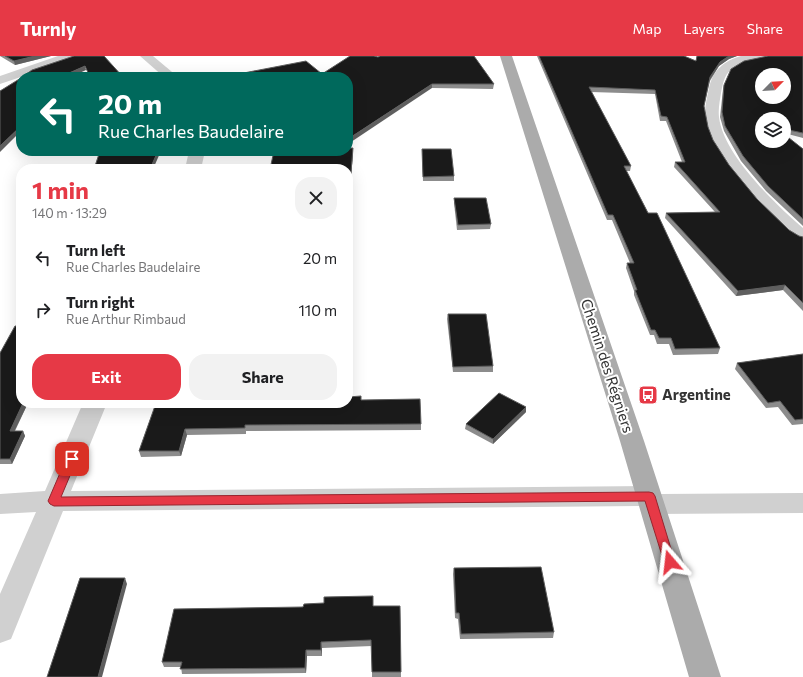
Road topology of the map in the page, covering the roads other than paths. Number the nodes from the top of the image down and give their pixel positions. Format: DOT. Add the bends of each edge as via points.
graph roads {
  1 [pos="70,56"];
  2 [pos="146,56"];
  3 [pos="506,56"];
  4 [pos="763,56"];
  5 [pos="23,72"];
  6 [pos="166,72"];
  7 [pos="16,75"];
  8 [pos="0,80"];
  9 [pos="803,237"];
  10 [pos="93,408"];
  11 [pos="650,500"];
  12 [pos="54,501"];
  13 [pos="803,503"];
  14 [pos="0,504"];
  15 [pos="0,629"];
  16 [pos="705,677"];
  1 -- 5 [label="street"];
  2 -- 6 [label="street"];
  3 -- 11 [label="main road, Chemin des Régniers"];
  4 -- 9 [label="street" via="728,60 715,84 712,112 716,131 750,185"];
  7 -- 8 [label="street"];
  10 -- 12 [label="street"];
  11 -- 12 [label="street"];
  11 -- 13 [label="street"];
  11 -- 16 [label="main road, Chemin des Régniers"];
  12 -- 14 [label="street"];
  12 -- 15 [label="street"];
}
